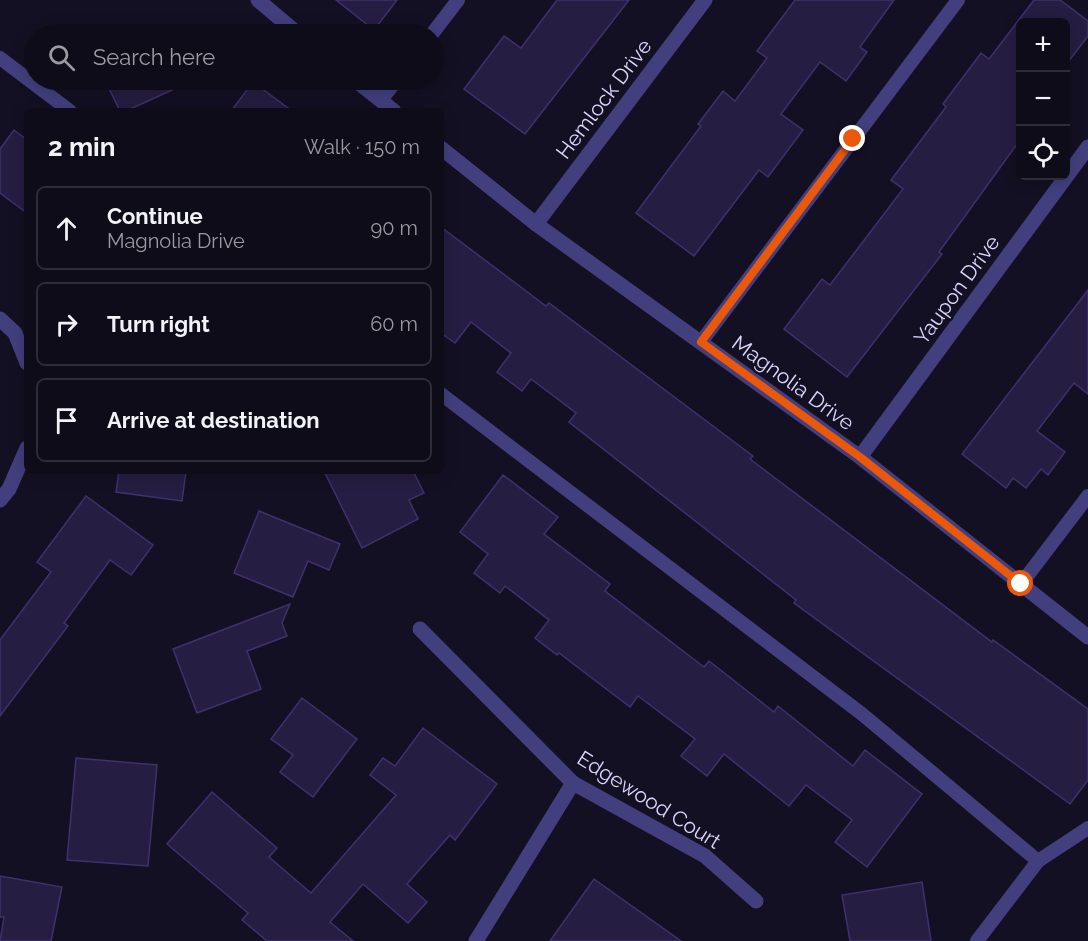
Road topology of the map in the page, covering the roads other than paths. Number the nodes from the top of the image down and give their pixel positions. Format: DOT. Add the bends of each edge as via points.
graph roads {
  1 [pos="258,0"];
  2 [pos="458,0"];
  3 [pos="705,0"];
  4 [pos="958,0"];
  5 [pos="286,24"];
  6 [pos="440,24"];
  7 [pos="0,58"];
  8 [pos="24,76"];
  9 [pos="42,90"];
  10 [pos="368,90"];
  11 [pos="389,90"];
  12 [pos="381,100"];
  13 [pos="66,108"];
  14 [pos="390,108"];
  15 [pos="1088,147"];
  16 [pos="444,150"];
  17 [pos="536,224"];
  18 [pos="0,319"];
  19 [pos="701,342"];
  20 [pos="24,356"];
  21 [pos="444,396"];
  22 [pos="24,455"];
  23 [pos="860,457"];
  24 [pos="1088,496"];
  25 [pos="0,500"];
  26 [pos="1021,584"];
  27 [pos="420,629"];
  28 [pos="1088,637"];
  29 [pos="573,783"];
  30 [pos="1088,828"];
  31 [pos="1038,861"];
  32 [pos="756,901"];
  33 [pos="476,941"];
  34 [pos="977,941"];
  1 -- 5 [label="street"];
  2 -- 6 [label="lane"];
  3 -- 17 [label="street, Hemlock Drive"];
  4 -- 19 [label="lane"];
  7 -- 8 [label="lane"];
  9 -- 13 [label="lane"];
  10 -- 12 [label="street"];
  11 -- 12 [label="lane"];
  12 -- 14 [label="street"];
  15 -- 23 [label="street, Yaupon Drive"];
  16 -- 17 [label="street, Magnolia Drive"];
  17 -- 19 [label="street, Magnolia Drive"];
  18 -- 20 [label="street" via="15,333"];
  19 -- 23 [label="street, Magnolia Drive"];
  21 -- 31 [label="lane" via="862,714"];
  22 -- 25 [label="street"];
  23 -- 26 [label="street, Magnolia Drive"];
  24 -- 26 [label="lane"];
  26 -- 28 [label="street, Magnolia Drive"];
  27 -- 29 [label="street, Edgewood Court"];
  29 -- 32 [label="street, Edgewood Court" via="705,856"];
  29 -- 33 [label="street"];
  30 -- 31 [label="lane"];
  31 -- 34 [label="lane"];
}
